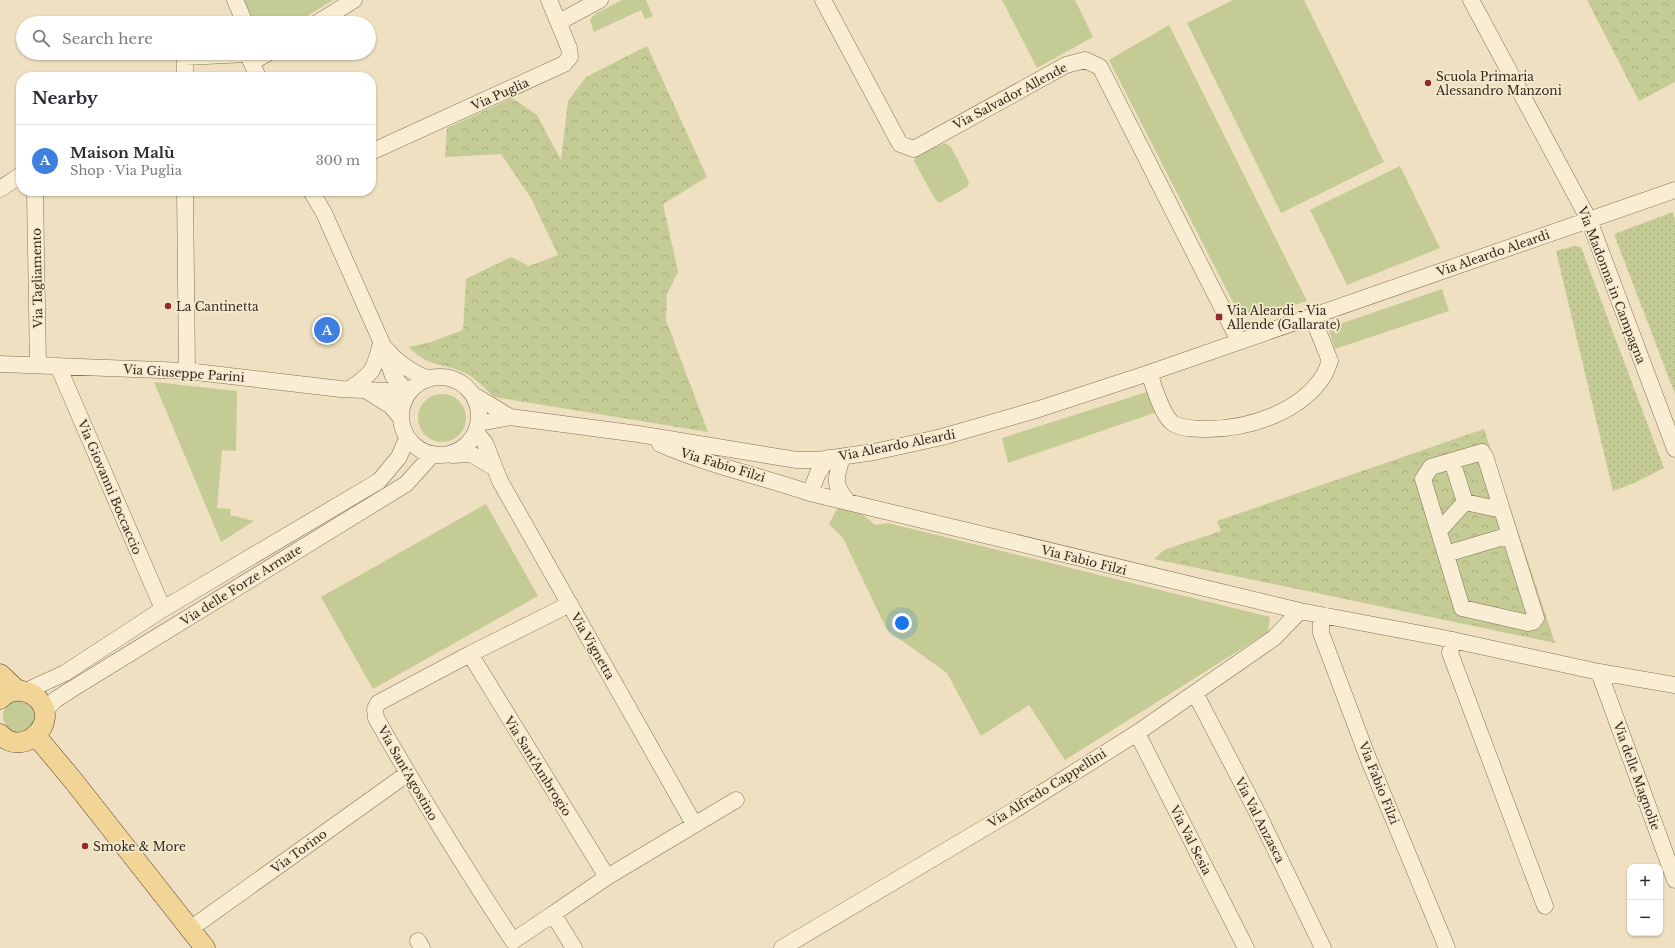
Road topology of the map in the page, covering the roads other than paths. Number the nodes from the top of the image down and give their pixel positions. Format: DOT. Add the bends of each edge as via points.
graph roads {
  1 [pos="229,0"];
  2 [pos="235,0"];
  3 [pos="354,0"];
  4 [pos="549,0"];
  5 [pos="600,0"];
  6 [pos="823,0"];
  7 [pos="1471,0"];
  8 [pos="235,16"];
  9 [pos="242,16"];
  10 [pos="328,16"];
  11 [pos="559,22"];
  12 [pos="186,60"];
  13 [pos="256,60"];
  14 [pos="258,60"];
  15 [pos="185,72"];
  16 [pos="257,72"];
  17 [pos="264,72"];
  18 [pos="376,150"];
  19 [pos="16,178"];
  20 [pos="0,189"];
  21 [pos="1675,190"];
  22 [pos="35,196"];
  23 [pos="185,196"];
  24 [pos="318,198"];
  25 [pos="1589,220"];
  26 [pos="1312,316"];
  27 [pos="381,341"];
  28 [pos="1239,341"];
  29 [pos="0,364"];
  30 [pos="38,365"];
  31 [pos="58,366"];
  32 [pos="187,371"];
  33 [pos="1149,373"];
  34 [pos="428,379"];
  35 [pos="350,389"];
  36 [pos="367,391"];
  37 [pos="408,394"];
  38 [pos="474,397"];
  39 [pos="505,417"];
  40 [pos="401,418"];
  41 [pos="480,433"];
  42 [pos="638,434"];
  43 [pos="407,438"];
  44 [pos="1675,448"];
  45 [pos="441,454"];
  46 [pos="835,458"];
  47 [pos="1452,460"];
  48 [pos="493,467"];
  49 [pos="836,479"];
  50 [pos="810,493"];
  51 [pos="848,502"];
  52 [pos="1465,502"];
  53 [pos="1502,510"];
  54 [pos="1439,531"];
  55 [pos="1510,535"];
  56 [pos="1446,554"];
  57 [pos="570,604"];
  58 [pos="163,609"];
  59 [pos="1300,611"];
  60 [pos="1321,615"];
  61 [pos="1453,640"];
  62 [pos="470,654"];
  63 [pos="1599,672"];
  64 [pos="0,674"];
  65 [pos="1675,684"];
  66 [pos="1195,693"];
  67 [pos="14,694"];
  68 [pos="45,711"];
  69 [pos="1137,733"];
  70 [pos="1,736"];
  71 [pos="36,736"];
  72 [pos="407,774"];
  73 [pos="736,800"];
  74 [pos="694,824"];
  75 [pos="607,878"];
  76 [pos="1675,880"];
  77 [pos="1544,906"];
  78 [pos="553,914"];
  79 [pos="190,929"];
  80 [pos="205,948"];
  81 [pos="574,948"];
  82 [pos="782,948"];
  83 [pos="1246,948"];
  84 [pos="1323,948"];
  85 [pos="1447,948"];
  1 -- 8 [label="street"];
  2 -- 9 [label="street"];
  3 -- 10 [label="street"];
  4 -- 11 [label="street, Via Puglia"];
  5 -- 11 [label="street"];
  6 -- 28 [label="street, Via Salvador Allende" via="900,144 914,149 1066,65 1086,60 1100,67"];
  7 -- 25 [label="street, Via Madonna in Campagna"];
  11 -- 18 [label="street, Via Puglia" via="569,48 570,57 564,64"];
  12 -- 15 [label="street"];
  13 -- 16 [label="street"];
  14 -- 17 [label="street"];
  19 -- 20 [label="street"];
  21 -- 25 [label="street, Via Aleardo Aleardi"];
  22 -- 30 [label="street, Via Tagliamento"];
  23 -- 32 [label="street"];
  24 -- 27 [label="street"];
  25 -- 26 [label="street, Via Aleardo Aleardi"];
  25 -- 44 [label="street, Via Madonna in Campagna"];
  26 -- 28 [label="street, Via Aleardo Aleardi"];
  26 -- 33 [label="street" via="1330,360 1324,374 1298,402 1260,421 1237,427 1212,429 1189,429 1174,424 1167,418"];
  27 -- 34 [label="street" via="391,356 412,372"];
  27 -- 35 [label="street" via="374,367 365,378"];
  27 -- 37 [label="street" via="393,376"];
  28 -- 33 [label="street, Via Aleardo Aleardi"];
  29 -- 30 [label="street, Via Giuseppe Parini"];
  30 -- 31 [label="street, Via Giuseppe Parini"];
  31 -- 32 [label="street, Via Giuseppe Parini"];
  31 -- 58 [label="street, Via Giovanni Boccaccio"];
  32 -- 35 [label="street, Via Giuseppe Parini"];
  33 -- 46 [label="street, Via Aleardo Aleardi" via="982,426 874,452"];
  34 -- 37 [label="street"];
  34 -- 38 [label="street" via="445,377 458,381 466,386"];
  35 -- 36 [label="street, Via Giuseppe Parini"];
  36 -- 37 [label="street, Via Giuseppe Parini"];
  36 -- 40 [label="street, Via Giuseppe Parini" via="391,406"];
  37 -- 40 [label="street"];
  38 -- 39 [label="street"];
  38 -- 41 [label="street" via="479,410"];
  39 -- 41 [label="street"];
  39 -- 42 [label="street"];
  40 -- 43 [label="street"];
  41 -- 45 [label="street" via="465,447"];
  41 -- 48 [label="street, Via Vignetta"];
  42 -- 46 [label="street, Via Aleardo Aleardi" via="797,460"];
  42 -- 50 [label="street, Via Fabio Filzi" via="685,454"];
  43 -- 45 [label="street" via="417,448"];
  43 -- 58 [label="street, Via delle Forze Armate" via="399,457 379,481"];
  45 -- 48 [label="street" via="471,454"];
  45 -- 68 [label="street, Via delle Forze Armate" via="406,484 72,689 55,700"];
  46 -- 49 [label="street"];
  46 -- 50 [label="street" via="818,473"];
  47 -- 52 [label="street"];
  47 -- 53 [label="street" via="1482,452"];
  47 -- 54 [label="street" via="1431,467 1423,479"];
  48 -- 57 [label="street, Via Vignetta"];
  49 -- 50 [label="street" via="824,488"];
  49 -- 51 [label="street" via="842,495"];
  50 -- 51 [label="street, Via Fabio Filzi"];
  51 -- 59 [label="street, Via Fabio Filzi"];
  52 -- 53 [label="street"];
  52 -- 54 [label="street"];
  53 -- 55 [label="street"];
  54 -- 56 [label="street"];
  55 -- 56 [label="street"];
  55 -- 56 [label="street" via="1536,618 1533,622 1462,608"];
  57 -- 62 [label="street, Via Sant'Agostino"];
  57 -- 74 [label="street, Via Vignetta"];
  58 -- 67 [label="street, Via delle Forze Armate" via="65,673"];
  59 -- 60 [label="street, Via Fabio Filzi"];
  59 -- 66 [label="street, Via Alfredo Cappellini" via="1274,638"];
  60 -- 61 [label="street, Via Fabio Filzi"];
  60 -- 85 [label="street, Via Fabio Filzi" via="1321,633"];
  61 -- 63 [label="street, Via Fabio Filzi"];
  61 -- 77 [label="street" via="1450,653"];
  62 -- 72 [label="street, Via Sant'Agostino" via="378,703 375,709 376,718"];
  62 -- 75 [label="street, Via Sant'Ambrogio"];
  63 -- 65 [label="street, Via Fabio Filzi"];
  63 -- 76 [label="street, Via delle Magnolie"];
  64 -- 67 [label="main road"];
  66 -- 69 [label="street, Via Alfredo Cappellini"];
  66 -- 84 [label="street, Via Val Anzasca" via="1258,814"];
  67 -- 68 [label="main road" via="38,699"];
  68 -- 71 [label="main road" via="42,729"];
  69 -- 82 [label="street, Via Alfredo Cappellini" via="1013,811"];
  69 -- 83 [label="street, Via Val Sesia"];
  70 -- 71 [label="main road" via="19,743"];
  71 -- 79 [label="main road"];
  72 -- 78 [label="street, Via Sant'Agostino" via="513,941"];
  72 -- 79 [label="street, Via Torino"];
  73 -- 74 [label="street"];
  74 -- 75 [label="street"];
  75 -- 78 [label="street"];
  78 -- 81 [label="street"];
  79 -- 80 [label="main road"];
}
